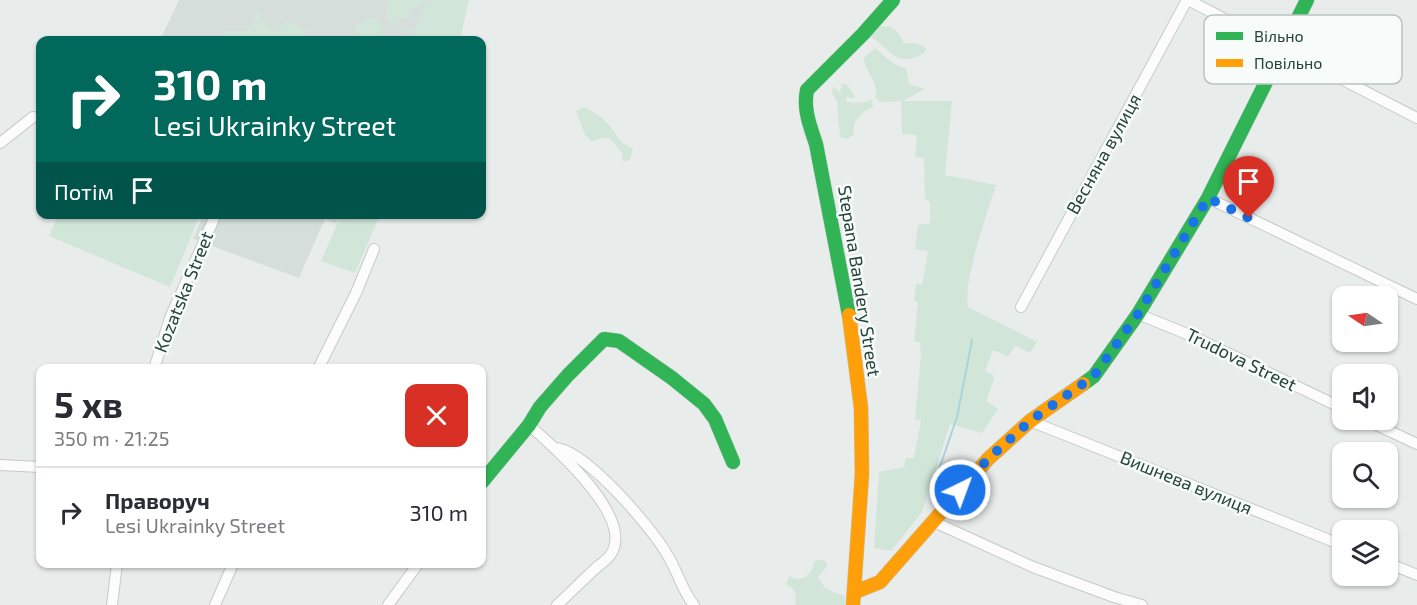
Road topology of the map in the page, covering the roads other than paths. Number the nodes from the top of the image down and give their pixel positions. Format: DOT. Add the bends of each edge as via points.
graph roads {
  1 [pos="893,0"];
  2 [pos="1188,0"];
  3 [pos="1307,0"];
  4 [pos="1219,15"];
  5 [pos="1300,15"];
  6 [pos="1266,84"];
  7 [pos="1350,84"];
  8 [pos="33,117"];
  9 [pos="1417,118"];
  10 [pos="0,143"];
  11 [pos="1208,198"];
  12 [pos="214,219"];
  13 [pos="374,249"];
  14 [pos="1417,299"];
  15 [pos="1020,307"];
  16 [pos="1138,314"];
  17 [pos="156,364"];
  18 [pos="320,364"];
  19 [pos="1332,403"];
  20 [pos="1030,421"];
  21 [pos="529,425"];
  22 [pos="1387,430"];
  23 [pos="1417,444"];
  24 [pos="555,448"];
  25 [pos="733,462"];
  26 [pos="0,465"];
  27 [pos="36,468"];
  28 [pos="486,477"];
  29 [pos="932,521"];
  30 [pos="1332,541"];
  31 [pos="1398,567"];
  32 [pos="117,568"];
  33 [pos="231,568"];
  34 [pos="415,568"];
  35 [pos="1417,575"];
  36 [pos="854,598"];
  37 [pos="112,605"];
  38 [pos="215,605"];
  39 [pos="388,605"];
  40 [pos="557,605"];
  41 [pos="694,605"];
  42 [pos="1142,605"];
  1 -- 36 [label="street, Stepana Bandery Street" via="807,90 804,100 847,297 861,408 862,474"];
  2 -- 4 [label="street"];
  2 -- 15 [label="street, Весняна вулиця"];
  3 -- 5 [label="street"];
  6 -- 11 [label="street"];
  7 -- 9 [label="street"];
  8 -- 10 [label="street"];
  11 -- 14 [label="street"];
  11 -- 16 [label="street"];
  12 -- 17 [label="street, Kozatska Street" via="170,318"];
  13 -- 18 [label="street"];
  16 -- 19 [label="street, Trudova Street"];
  16 -- 20 [label="street" via="1094,376"];
  20 -- 29 [label="street" via="988,459"];
  20 -- 30 [label="street, Вишнева вулиця"];
  21 -- 24 [label="street"];
  21 -- 25 [label="street" via="540,407 604,339 619,341 704,404"];
  21 -- 28 [label="street"];
  22 -- 23 [label="street"];
  24 -- 40 [label="street" via="584,478 606,509 616,542 611,555"];
  24 -- 41 [label="street" via="562,448 588,465 628,504 667,554"];
  26 -- 27 [label="street"];
  29 -- 36 [label="street" via="903,558"];
  29 -- 42 [label="street" via="1033,567"];
  31 -- 35 [label="street"];
  32 -- 37 [label="street"];
  33 -- 38 [label="street"];
  34 -- 39 [label="street"];
}
